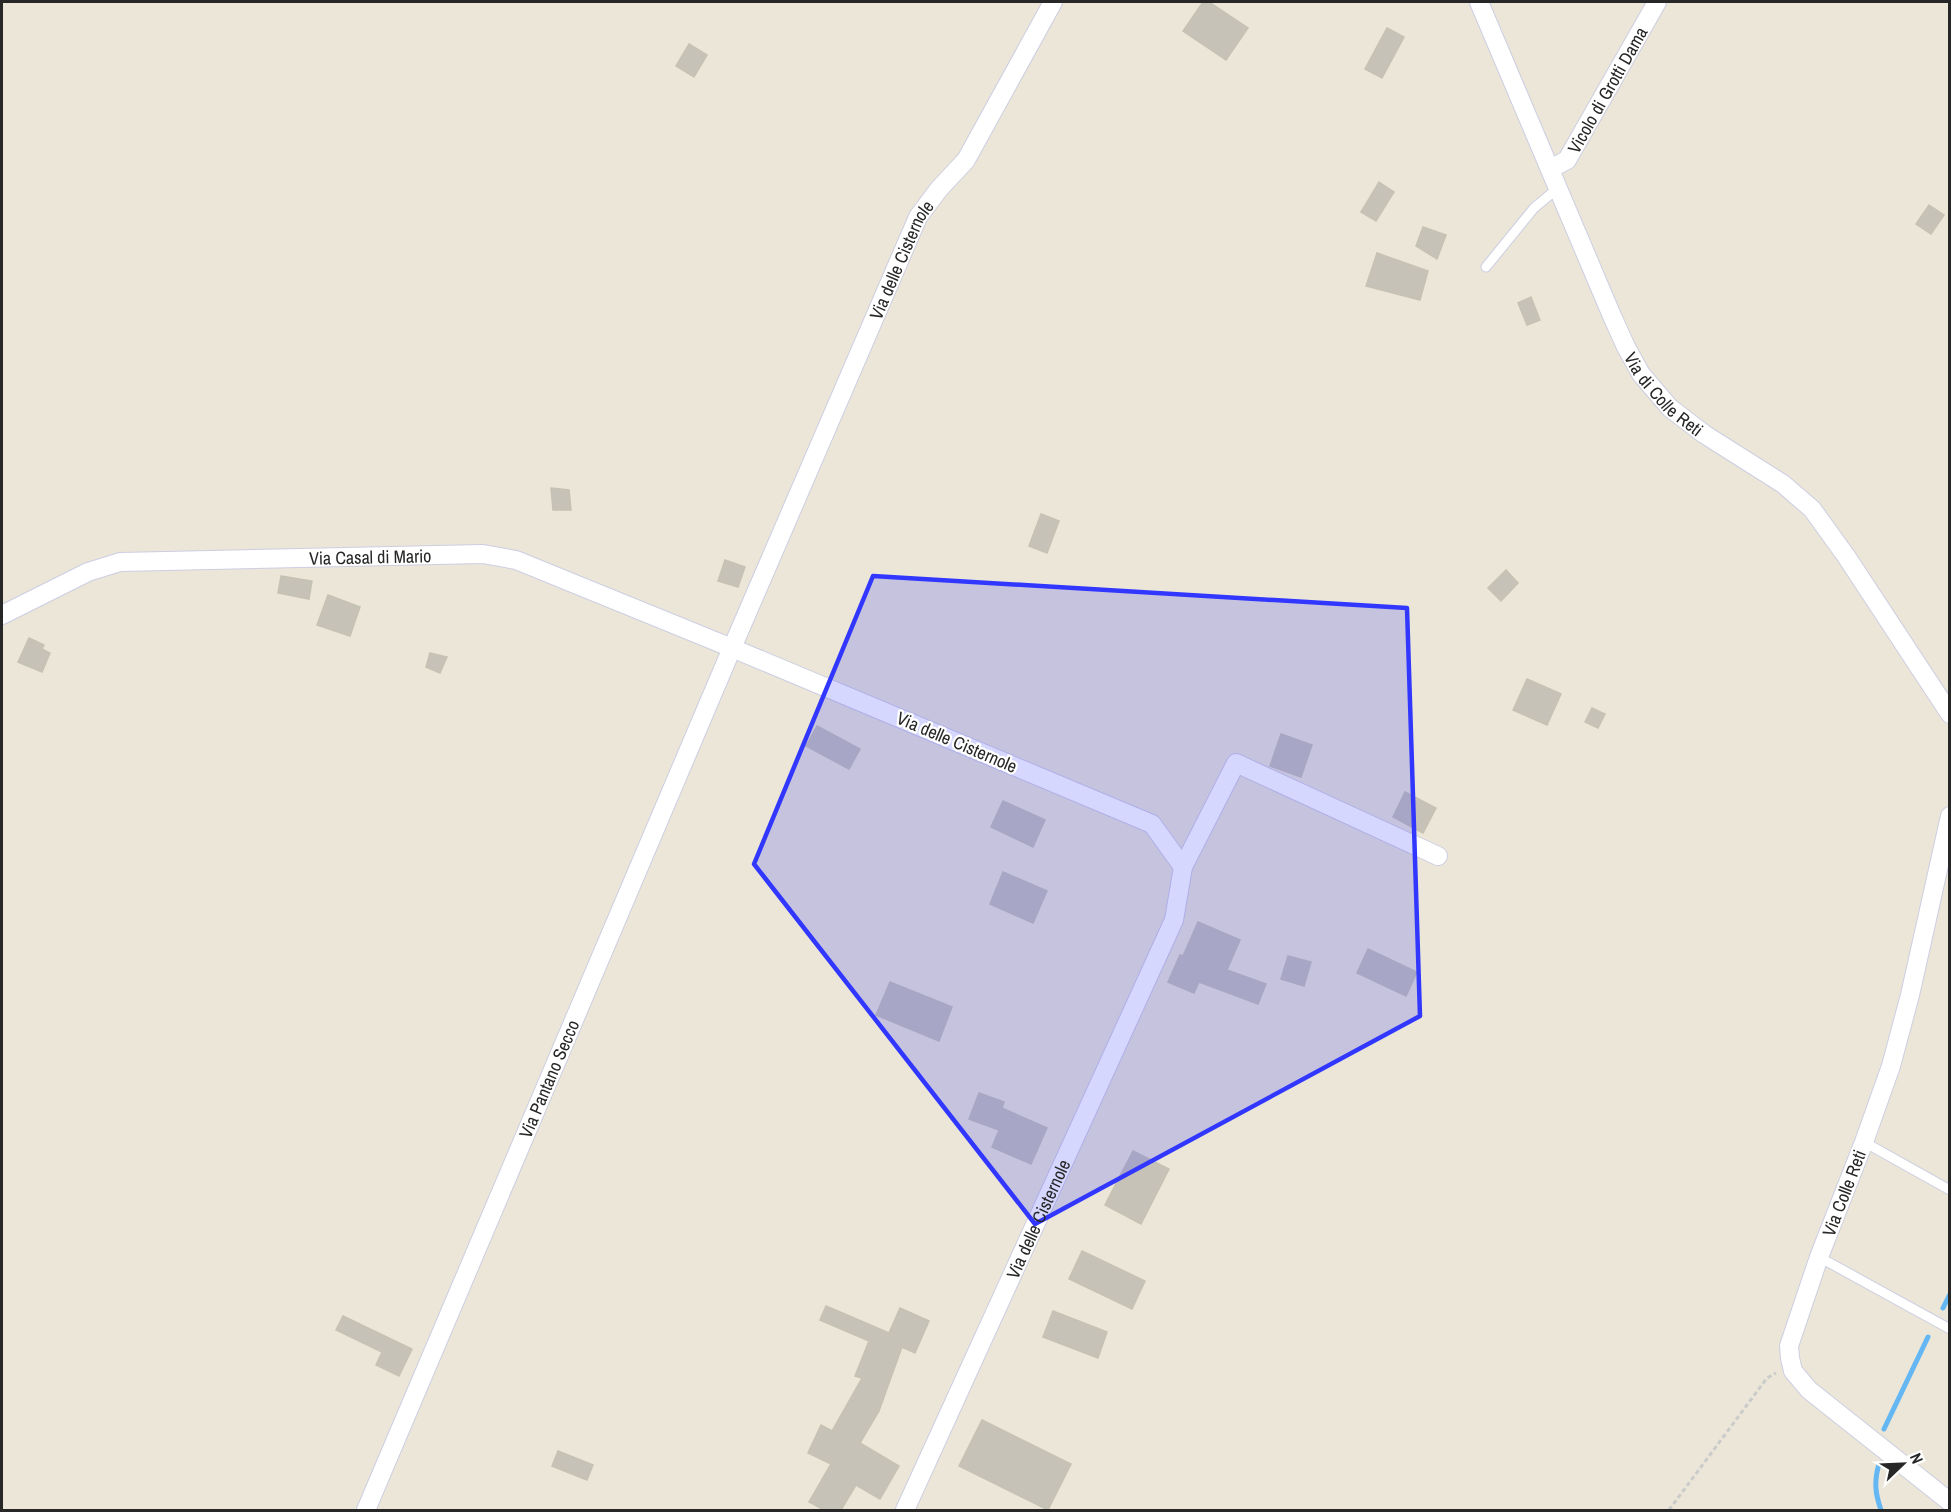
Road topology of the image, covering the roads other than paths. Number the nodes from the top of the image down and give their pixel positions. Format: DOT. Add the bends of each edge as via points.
graph roads {
  1 [pos="1053,2"];
  2 [pos="1479,2"];
  3 [pos="1657,2"];
  4 [pos="1550,169"];
  5 [pos="1558,188"];
  6 [pos="1486,267"];
  7 [pos="2,615"];
  8 [pos="732,648"];
  9 [pos="1950,714"];
  10 [pos="1950,816"];
  11 [pos="1438,856"];
  12 [pos="1184,867"];
  13 [pos="1864,1142"];
  14 [pos="1950,1190"];
  15 [pos="1819,1257"];
  16 [pos="1950,1329"];
  17 [pos="1950,1502"];
  18 [pos="366,1510"];
  19 [pos="905,1510"];
  1 -- 8 [label="street, Via delle Cisternole" via="966,160 918,217"];
  2 -- 4 [label="street, Via di Colle Reti"];
  3 -- 4 [label="street, Vicolo di Grotti Dama" via="1567,160"];
  4 -- 5 [label="street, Via di Colle Reti"];
  5 -- 6 [label="lane" via="1534,208"];
  5 -- 9 [label="street, Via di Colle Reti" via="1626,347 1645,380 1679,416 1783,484 1812,509"];
  7 -- 8 [label="street, Via Casal di Mario" via="88,572 120,562 483,554 516,560"];
  8 -- 12 [label="street, Via delle Cisternole" via="1152,824"];
  8 -- 18 [label="street, Via Pantano Secco"];
  10 -- 13 [label="street, Via Colle Reti" via="1902,1029"];
  11 -- 12 [label="street" via="1236,763"];
  12 -- 19 [label="street, Via delle Cisternole" via="1174,920"];
  13 -- 14 [label="lane"];
  13 -- 15 [label="street, Via Colle Reti"];
  15 -- 16 [label="lane"];
  15 -- 17 [label="street, Via Colle Reti" via="1789,1346 1797,1377"];
}
